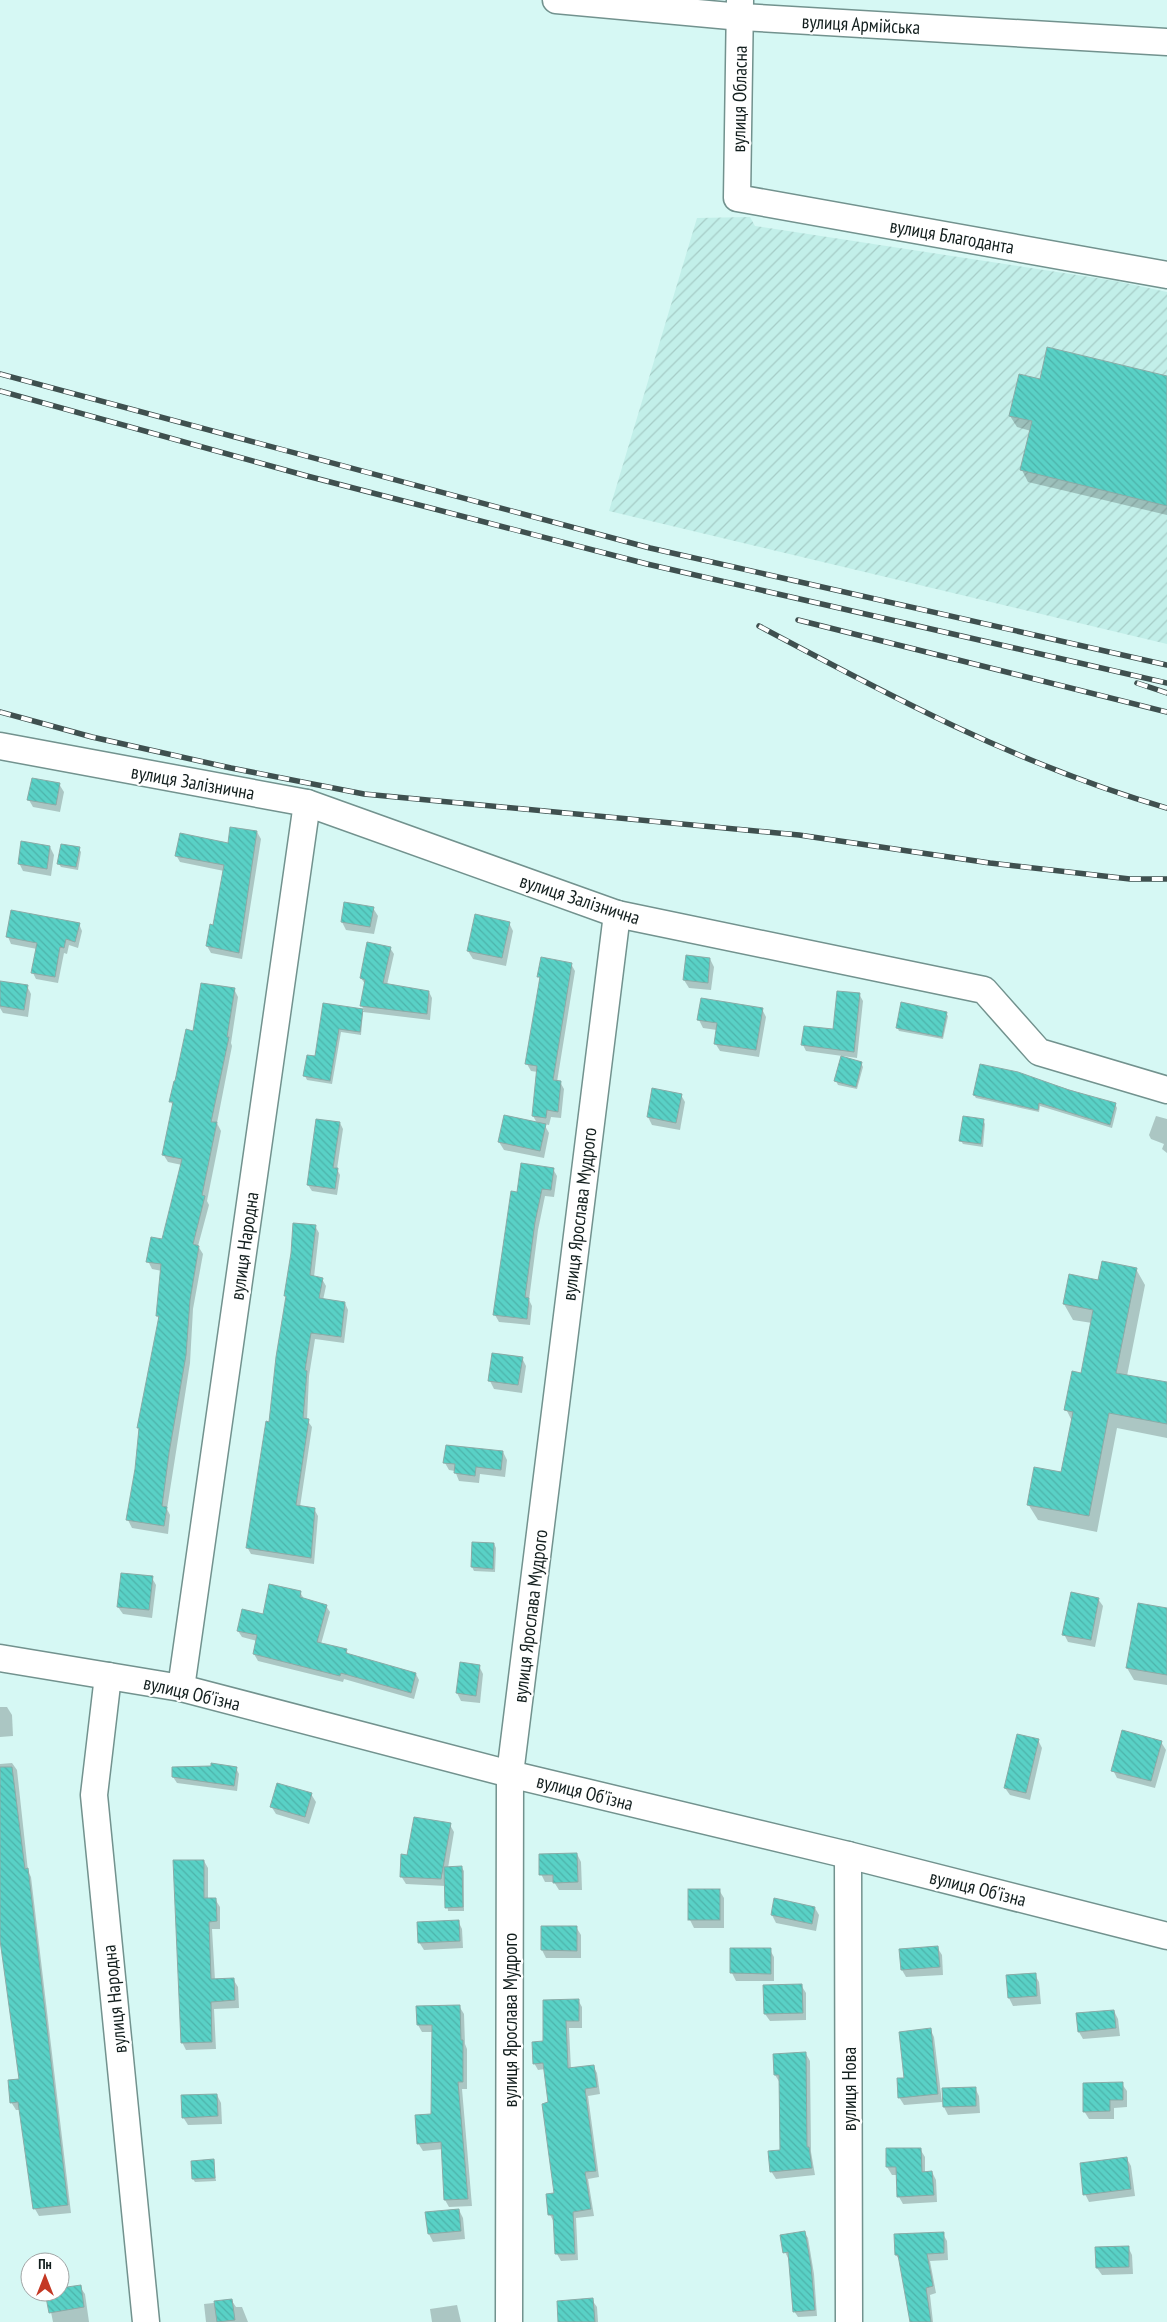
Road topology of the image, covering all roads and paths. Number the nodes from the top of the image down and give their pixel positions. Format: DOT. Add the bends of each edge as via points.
graph roads {
  1 [pos="556,0"];
  2 [pos="740,8"];
  3 [pos="1167,42"];
  4 [pos="737,198"];
  5 [pos="1167,275"];
  6 [pos="0,746"];
  7 [pos="308,803"];
  8 [pos="617,914"];
  9 [pos="1167,1090"];
  10 [pos="0,1658"];
  11 [pos="108,1676"];
  12 [pos="181,1688"];
  13 [pos="510,1774"];
  14 [pos="848,1855"];
  15 [pos="1167,1936"];
  16 [pos="146,2322"];
  17 [pos="509,2322"];
  18 [pos="849,2322"];
  1 -- 2 [label="street, вулиця Армійська"];
  2 -- 3 [label="street, вулиця Армійська"];
  2 -- 4 [label="street, вулиця Обласна"];
  4 -- 5 [label="street, вулиця Благоданта"];
  6 -- 7 [label="street, вулиця Залізнична"];
  7 -- 8 [label="street, вулиця Залізнична"];
  7 -- 12 [label="street, вулиця Народна"];
  8 -- 9 [label="street, вулиця Залізнична" via="984,990 1039,1052"];
  8 -- 13 [label="street, вулиця Ярослава Мудрого"];
  10 -- 11 [label="street, вулиця Об'їзна"];
  11 -- 12 [label="street, вулиця Об'їзна"];
  11 -- 16 [label="street, вулиця Народна" via="94,1795"];
  12 -- 13 [label="street, вулиця Об'їзна"];
  13 -- 14 [label="street, вулиця Об'їзна"];
  13 -- 17 [label="street, вулиця Ярослава Мудрого"];
  14 -- 15 [label="street, вулиця Об'їзна"];
  14 -- 18 [label="street, вулиця Нова"];
}
